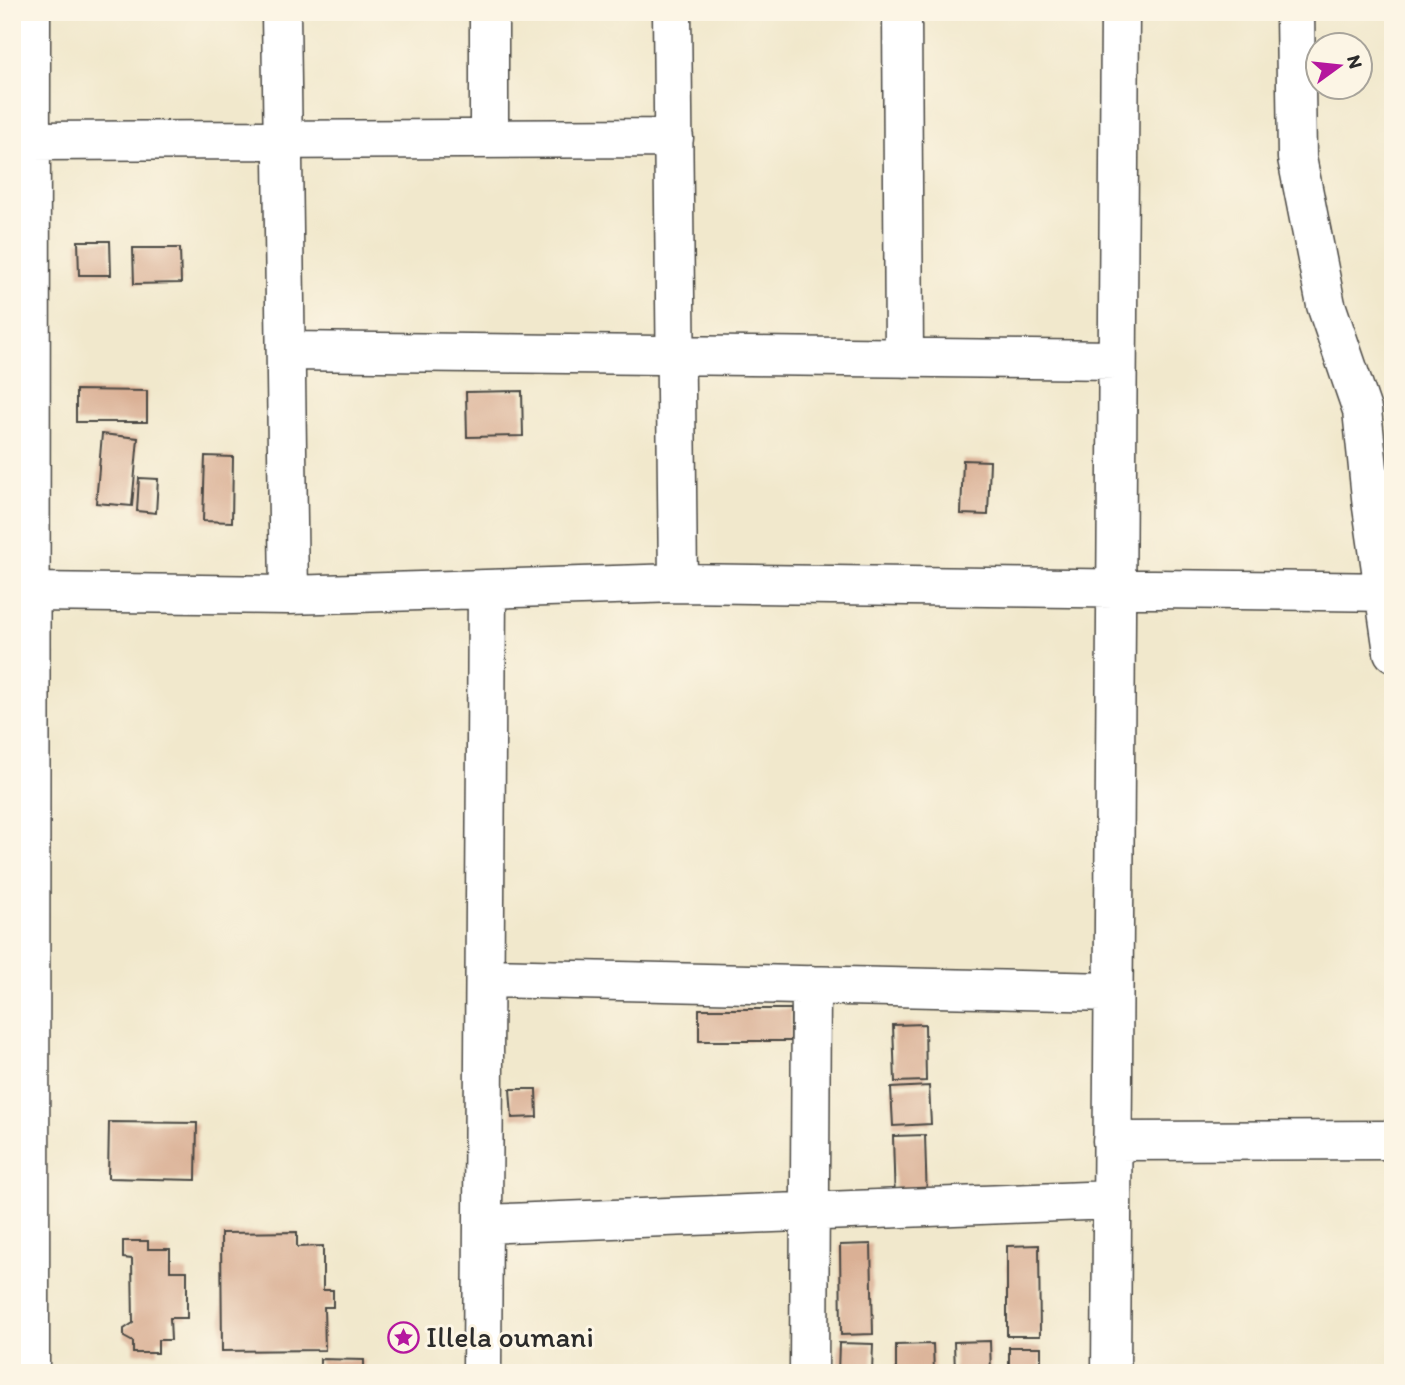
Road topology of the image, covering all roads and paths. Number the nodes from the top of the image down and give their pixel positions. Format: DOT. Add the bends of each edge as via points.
graph roads {
  1 [pos="31,12"];
  2 [pos="281,12"];
  3 [pos="489,12"];
  4 [pos="672,12"];
  5 [pos="902,12"];
  6 [pos="1120,12"];
  7 [pos="1295,12"];
  8 [pos="22,73"];
  9 [pos="674,138"];
  10 [pos="489,139"];
  11 [pos="283,140"];
  12 [pos="31,141"];
  13 [pos="286,351"];
  14 [pos="676,355"];
  15 [pos="904,358"];
  16 [pos="1117,360"];
  17 [pos="678,583"];
  18 [pos="18,586"];
  19 [pos="487,589"];
  20 [pos="1115,590"];
  21 [pos="1388,592"];
  22 [pos="289,595"];
  23 [pos="1393,652"];
  24 [pos="485,978"];
  25 [pos="811,985"];
  26 [pos="1113,992"];
  27 [pos="21,1026"];
  28 [pos="1393,1140"];
  29 [pos="1112,1141"];
  30 [pos="1112,1200"];
  31 [pos="810,1212"];
  32 [pos="483,1224"];
  33 [pos="30,1373"];
  34 [pos="482,1373"];
  35 [pos="809,1373"];
  36 [pos="1111,1373"];
  1 -- 8 [label="street"];
  2 -- 11 [label="street"];
  3 -- 10 [label="street"];
  4 -- 9 [label="street"];
  5 -- 15 [label="street"];
  6 -- 16 [label="street"];
  7 -- 21 [label="street" via="1297,158 1326,305 1362,410 1372,507"];
  8 -- 12 [label="street"];
  9 -- 10 [label="street"];
  9 -- 14 [label="street"];
  10 -- 11 [label="street"];
  11 -- 12 [label="street"];
  11 -- 13 [label="street"];
  12 -- 18 [label="street"];
  13 -- 14 [label="street"];
  13 -- 22 [label="street"];
  14 -- 15 [label="street"];
  14 -- 17 [label="street"];
  15 -- 16 [label="street"];
  16 -- 20 [label="street"];
  17 -- 19 [label="street"];
  17 -- 20 [label="street"];
  18 -- 22 [label="street"];
  18 -- 27 [label="street"];
  19 -- 22 [label="street"];
  19 -- 24 [label="street"];
  20 -- 21 [label="street"];
  20 -- 26 [label="street"];
  21 -- 23 [label="street"];
  24 -- 25 [label="street"];
  24 -- 32 [label="street"];
  25 -- 26 [label="street"];
  25 -- 31 [label="street"];
  26 -- 29 [label="street"];
  27 -- 33 [label="street"];
  28 -- 29 [label="street"];
  29 -- 30 [label="street"];
  30 -- 31 [label="street"];
  30 -- 36 [label="street"];
  31 -- 32 [label="street"];
  31 -- 35 [label="street"];
  32 -- 34 [label="street"];
}
